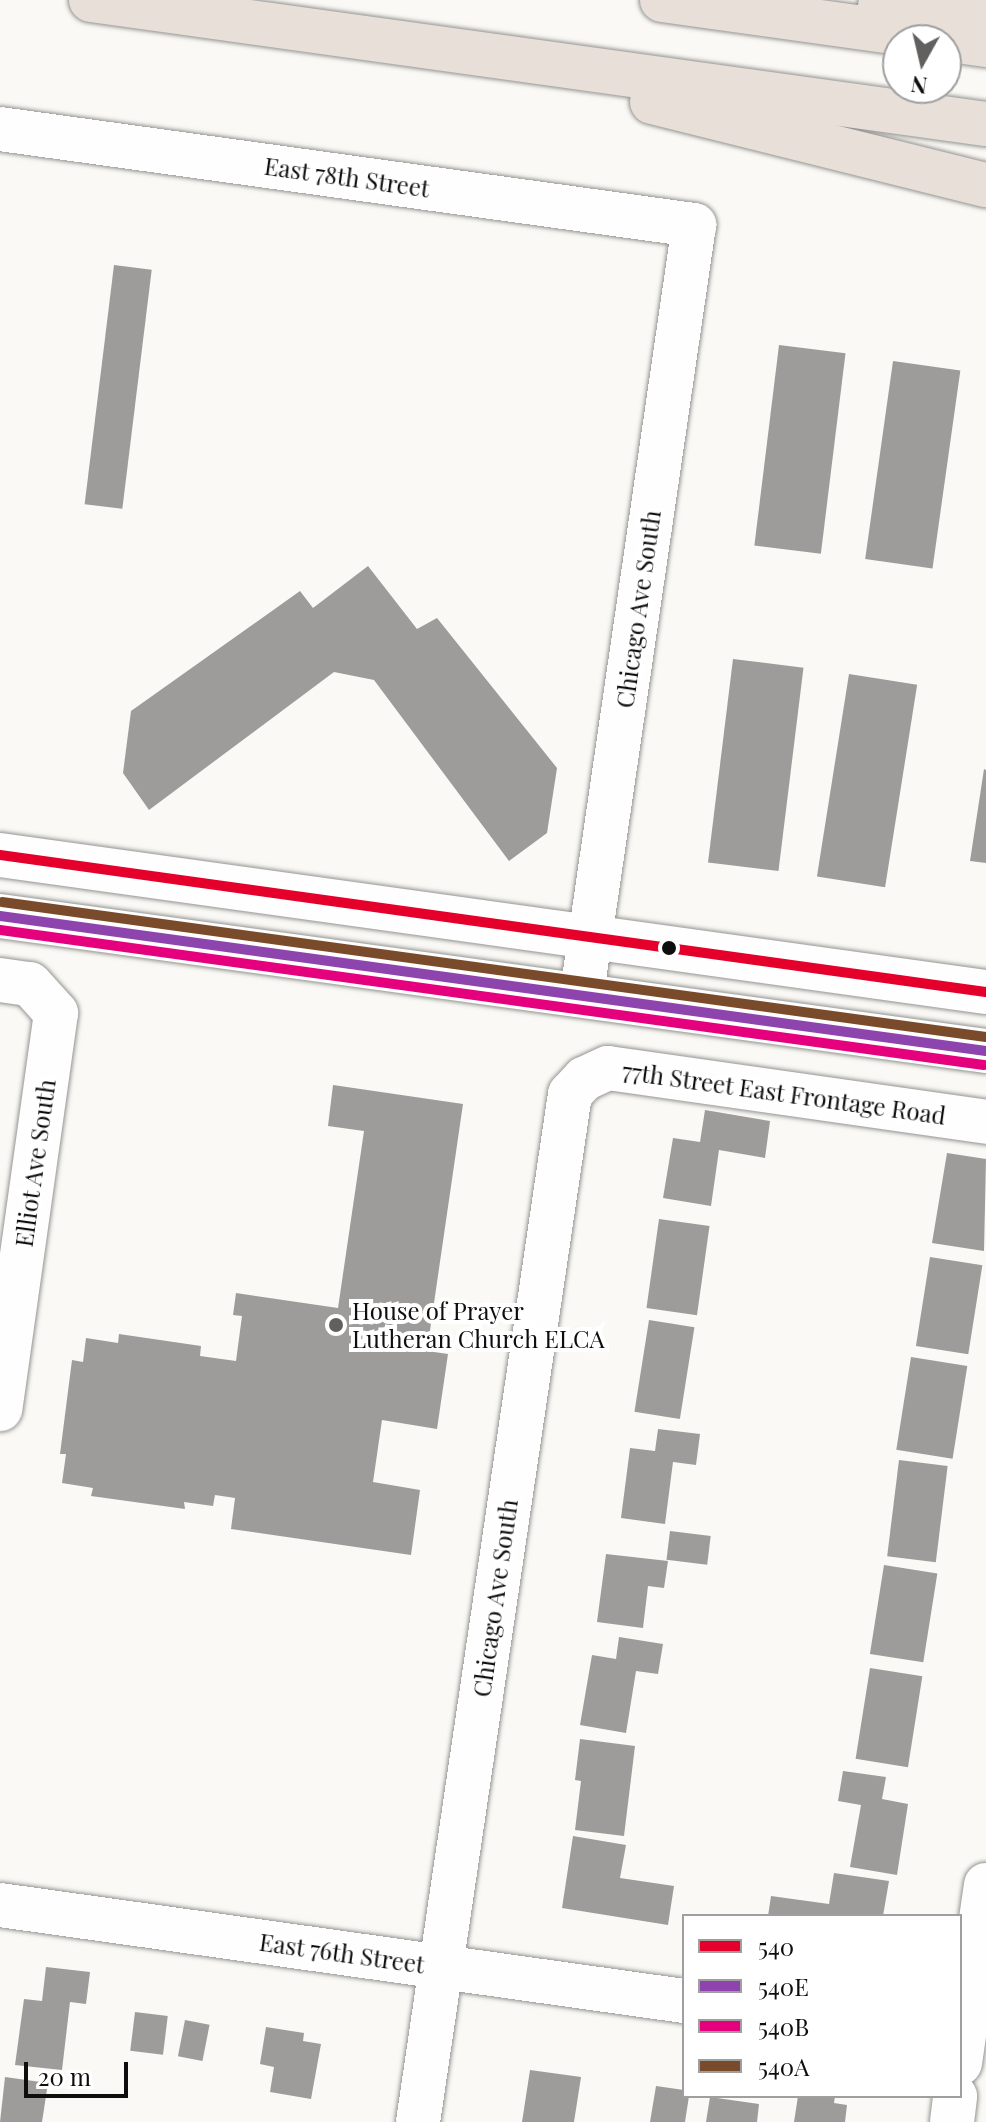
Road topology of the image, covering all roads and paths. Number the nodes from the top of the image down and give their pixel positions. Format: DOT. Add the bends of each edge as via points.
graph roads {
  1 [pos="91,0"];
  2 [pos="673,2"];
  3 [pos="986,8"];
  4 [pos="986,45"];
  5 [pos="424,46"];
  6 [pos="986,124"];
  7 [pos="0,129"];
  8 [pos="986,185"];
  9 [pos="694,225"];
  10 [pos="0,855"];
  11 [pos="0,916"];
  12 [pos="590,938"];
  13 [pos="0,980"];
  14 [pos="986,992"];
  15 [pos="582,993"];
  16 [pos="986,1051"];
  17 [pos="584,1079"];
  18 [pos="986,1122"];
  19 [pos="0,1409"];
  20 [pos="986,1885"];
  21 [pos="0,1905"];
  22 [pos="440,1967"];
  23 [pos="682,2001"];
  24 [pos="967,2047"];
  25 [pos="955,2098"];
  26 [pos="418,2122"];
  27 [pos="952,2122"];
  1 -- 5 [label="highway"];
  2 -- 3 [label="highway"];
  2 -- 4 [label="highway"];
  5 -- 6 [label="highway"];
  5 -- 8 [label="highway"];
  7 -- 9 [label="street, East 78th Street"];
  9 -- 12 [label="street, Chicago Ave South"];
  10 -- 12 [label="street"];
  11 -- 15 [label="street"];
  12 -- 14 [label="street"];
  12 -- 15 [label="street, Chicago Ave South"];
  13 -- 19 [label="street, Elliot Ave South" via="30,984 56,1013"];
  15 -- 16 [label="street"];
  17 -- 18 [label="street, 77th Street East Frontage Road" via="608,1068"];
  17 -- 22 [label="street, Chicago Ave South" via="570,1094"];
  20 -- 24 [label="street"];
  21 -- 22 [label="street, East 76th Street"];
  22 -- 23 [label="street, East 76th Street"];
  22 -- 26 [label="street, Chicago Ave South"];
  25 -- 27 [label="street"];
}
